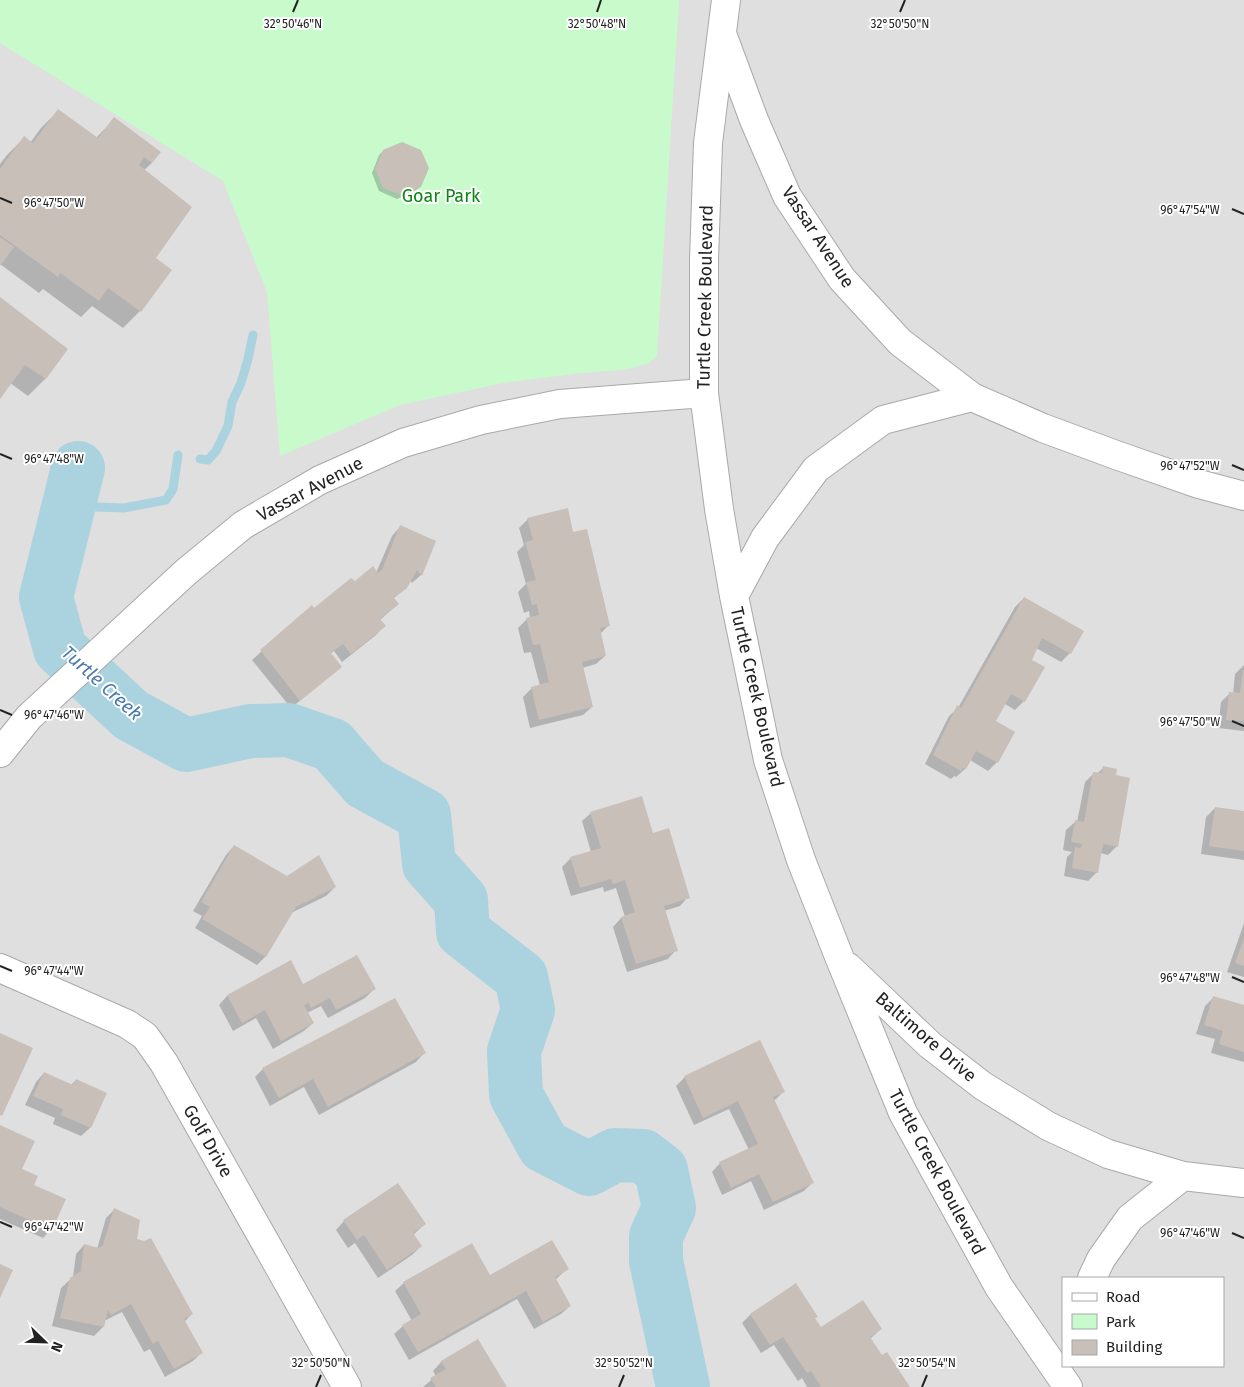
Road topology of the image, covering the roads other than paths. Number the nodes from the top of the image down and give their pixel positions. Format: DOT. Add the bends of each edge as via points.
graph roads {
  1 [pos="726,0"];
  2 [pos="723,35"];
  3 [pos="704,393"];
  4 [pos="972,397"];
  5 [pos="1244,496"];
  6 [pos="734,596"];
  7 [pos="0,753"];
  8 [pos="840,959"];
  9 [pos="0,968"];
  10 [pos="1183,1176"];
  11 [pos="1244,1183"];
  12 [pos="1092,1277"];
  13 [pos="1068,1379"];
  14 [pos="347,1387"];
  1 -- 2 [label="street, Turtle Creek Boulevard"];
  2 -- 3 [label="street, Turtle Creek Boulevard" via="708,143"];
  2 -- 4 [label="street, Vassar Avenue" via="754,120 787,196 842,279 900,342"];
  3 -- 6 [label="street, Turtle Creek Boulevard"];
  3 -- 7 [label="street, Vassar Avenue" via="560,404 481,420 403,443 320,480 243,525 186,572 29,717"];
  4 -- 5 [label="street, Vassar Avenue" via="1116,455"];
  4 -- 6 [label="street" via="883,420 816,470 765,538"];
  6 -- 8 [label="street, Turtle Creek Boulevard" via="768,760 801,860"];
  8 -- 10 [label="street, Baltimore Drive" via="930,1045 983,1086 1048,1126 1108,1154"];
  8 -- 13 [label="street, Turtle Creek Boulevard" via="902,1113 999,1287"];
  9 -- 14 [label="street, Golf Drive" via="127,1024 145,1036 164,1063"];
  10 -- 11 [label="street, Baltimore Drive"];
  10 -- 12 [label="street" via="1130,1218"];
}
